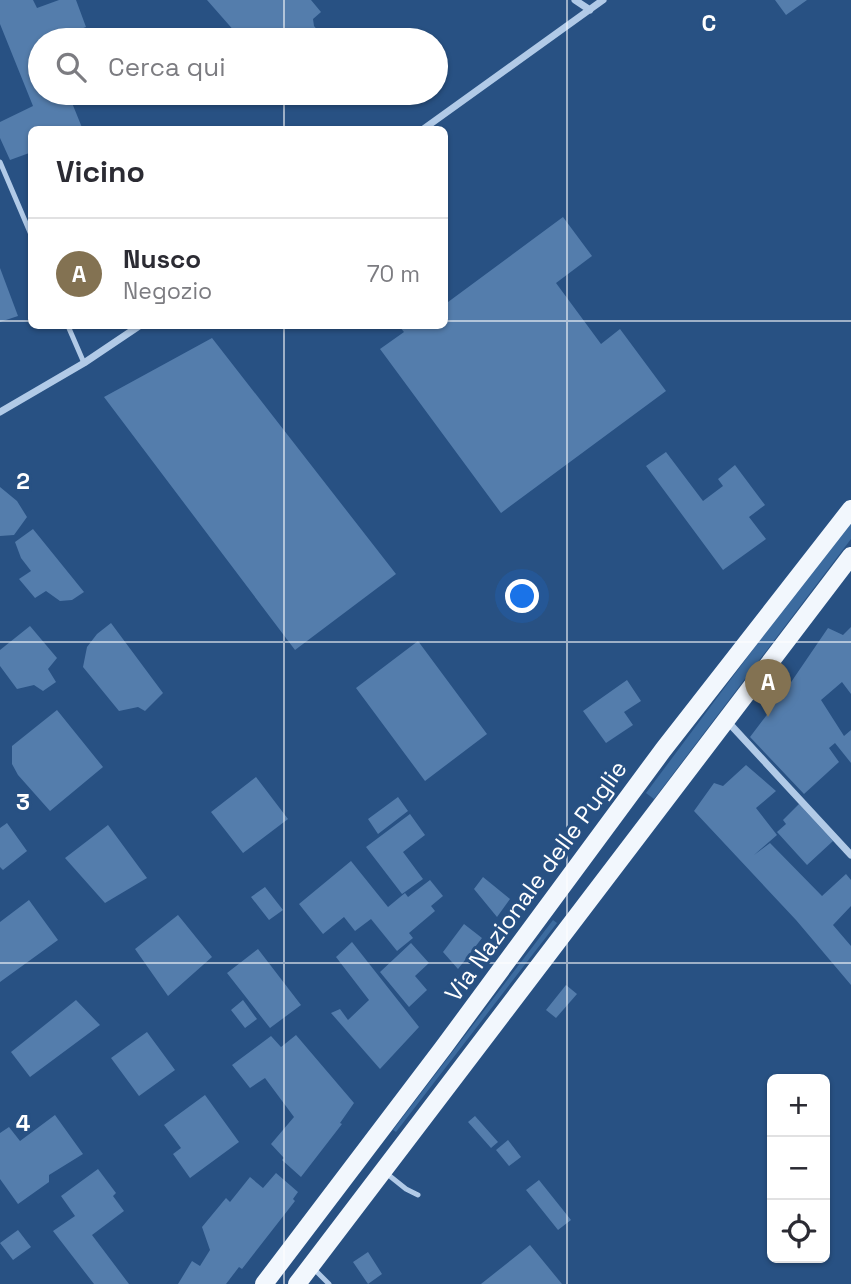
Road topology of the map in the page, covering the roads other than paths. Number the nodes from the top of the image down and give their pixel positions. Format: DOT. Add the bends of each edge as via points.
graph roads {
  1 [pos="575,0"];
  2 [pos="603,0"];
  3 [pos="590,10"];
  4 [pos="428,126"];
  5 [pos="0,162"];
  6 [pos="28,228"];
  7 [pos="69,329"];
  8 [pos="135,329"];
  9 [pos="84,363"];
  10 [pos="0,412"];
  11 [pos="851,509"];
  12 [pos="851,556"];
  13 [pos="726,720"];
  14 [pos="851,855"];
  15 [pos="383,1171"];
  16 [pos="418,1195"];
  17 [pos="311,1265"];
  18 [pos="264,1284"];
  19 [pos="297,1284"];
  20 [pos="329,1284"];
  1 -- 3 [label="street"];
  2 -- 3 [label="street"];
  3 -- 4 [label="street"];
  5 -- 6 [label="lane"];
  7 -- 9 [label="lane"];
  8 -- 9 [label="street"];
  9 -- 10 [label="street"];
  11 -- 18 [label="main road, Via Nazionale delle Puglie" via="663,750"];
  12 -- 13 [label="main road, Via Nazionale delle Puglie"];
  13 -- 14 [label="street"];
  13 -- 15 [label="main road, Via Nazionale delle Puglie"];
  15 -- 16 [label="lane"];
  15 -- 17 [label="main road, Via Nazionale delle Puglie"];
  17 -- 19 [label="main road, Via Nazionale delle Puglie"];
  17 -- 20 [label="lane"];
}
